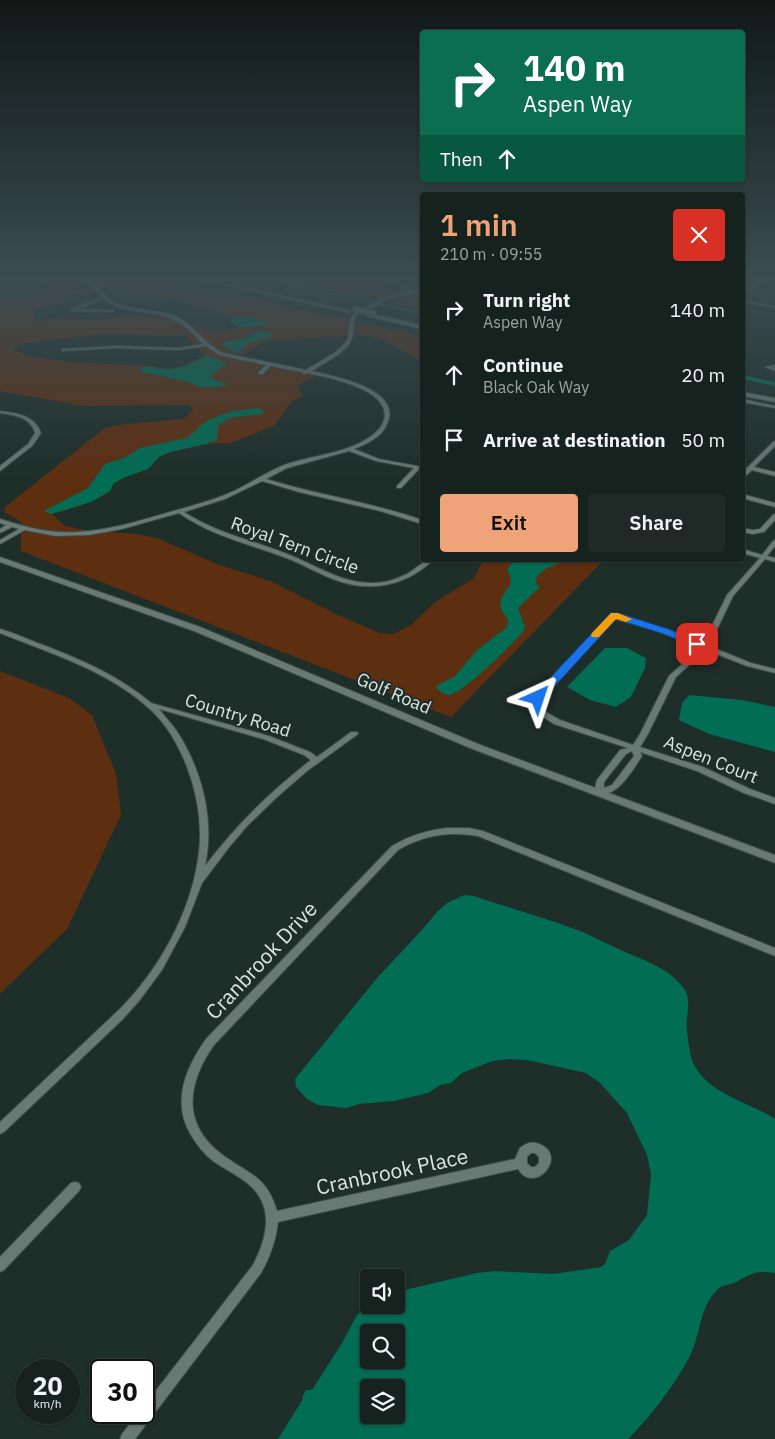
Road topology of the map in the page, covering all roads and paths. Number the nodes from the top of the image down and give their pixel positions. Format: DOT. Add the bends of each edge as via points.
graph roads {
  1 [pos="198,346"];
  2 [pos="208,346"];
  3 [pos="345,346"];
  4 [pos="64,350"];
  5 [pos="268,365"];
  6 [pos="775,366"];
  7 [pos="775,370"];
  8 [pos="305,372"];
  9 [pos="261,373"];
  10 [pos="745,390"];
  11 [pos="745,395"];
  12 [pos="775,396"];
  13 [pos="775,400"];
  14 [pos="745,401"];
  15 [pos="775,407"];
  16 [pos="0,412"];
  17 [pos="775,443"];
  18 [pos="349,449"];
  19 [pos="420,467"];
  20 [pos="751,468"];
  21 [pos="0,469"];
  22 [pos="745,474"];
  23 [pos="775,474"];
  24 [pos="261,479"];
  25 [pos="399,487"];
  26 [pos="745,497"];
  27 [pos="775,505"];
  28 [pos="179,511"];
  29 [pos="775,516"];
  30 [pos="0,521"];
  31 [pos="420,521"];
  32 [pos="11,525"];
  33 [pos="24,529"];
  34 [pos="745,531"];
  35 [pos="0,532"];
  36 [pos="10,537"];
  37 [pos="0,542"];
  38 [pos="775,542"];
  39 [pos="745,552"];
  40 [pos="763,556"];
  41 [pos="0,559"];
  42 [pos="775,560"];
  43 [pos="428,562"];
  44 [pos="0,631"];
  45 [pos="705,647"];
  46 [pos="775,671"];
  47 [pos="149,705"];
  48 [pos="354,734"];
  49 [pos="635,748"];
  50 [pos="316,760"];
  51 [pos="600,794"];
  52 [pos="775,801"];
  53 [pos="775,858"];
  54 [pos="197,884"];
  55 [pos="775,952"];
  56 [pos="0,1129"];
  57 [pos="520,1163"];
  58 [pos="75,1187"];
  59 [pos="272,1218"];
  60 [pos="0,1266"];
  61 [pos="127,1439"];
  1 -- 4 [label="street"];
  2 -- 5 [label="street" via="221,354"];
  3 -- 8 [label="street"];
  5 -- 8 [label="street"];
  5 -- 9 [label="street"];
  6 -- 7 [label="street" via="767,367"];
  8 -- 18 [label="street" via="354,384 383,401 388,414 383,428 372,438"];
  10 -- 12 [label="main road"];
  11 -- 13 [label="main road"];
  14 -- 15 [label="street"];
  16 -- 21 [label="street" via="31,421 38,433 30,445"];
  17 -- 20 [label="street"];
  18 -- 19 [label="street" via="378,460"];
  18 -- 24 [label="street" via="298,463"];
  19 -- 25 [label="street"];
  20 -- 22 [label="street"];
  20 -- 23 [label="street"];
  24 -- 28 [label="street" via="222,498"];
  24 -- 31 [label="street"];
  26 -- 27 [label="street"];
  28 -- 33 [label="street" via="90,533 53,534"];
  28 -- 43 [label="street, Royal Tern Circle" via="209,530 285,556 352,584 395,581"];
  29 -- 34 [label="street" via="762,531"];
  30 -- 32 [label="street"];
  32 -- 33 [label="street"];
  32 -- 35 [label="street"];
  33 -- 36 [label="street"];
  35 -- 36 [label="street"];
  36 -- 37 [label="street"];
  38 -- 40 [label="street"];
  39 -- 40 [label="street"];
  40 -- 42 [label="street"];
  40 -- 45 [label="street" via="730,595"];
  41 -- 51 [label="main road, Golf Road" via="238,646 453,738"];
  44 -- 47 [label="street, Country Road" via="98,671"];
  45 -- 46 [label="street" via="749,665"];
  45 -- 49 [label="street" via="673,676"];
  45 -- 49 [label="street, Aspen Court" via="614,616 539,696 537,702 543,713 552,719"];
  47 -- 50 [label="street, Country Road" via="286,745"];
  47 -- 54 [label="street, Country Road" via="177,737 199,788 204,827"];
  48 -- 50 [label="street"];
  49 -- 51 [label="street" via="623,752 600,782"];
  49 -- 51 [label="street" via="638,756 615,787"];
  49 -- 52 [label="street, Aspen Court" via="700,769"];
  50 -- 54 [label="street" via="248,821"];
  51 -- 53 [label="main road, Golf Road"];
  54 -- 56 [label="street" via="170,946 141,993"];
  55 -- 59 [label="street, Cranbrook Drive" via="488,836 447,830 408,840 387,855 210,1042 190,1074 187,1108 196,1134 214,1155 258,1185"];
  57 -- 59 [label="street, Cranbrook Place"];
  58 -- 60 [label="street"];
  59 -- 61 [label="street, Cranbrook Drive" via="270,1243 257,1269"];
}
